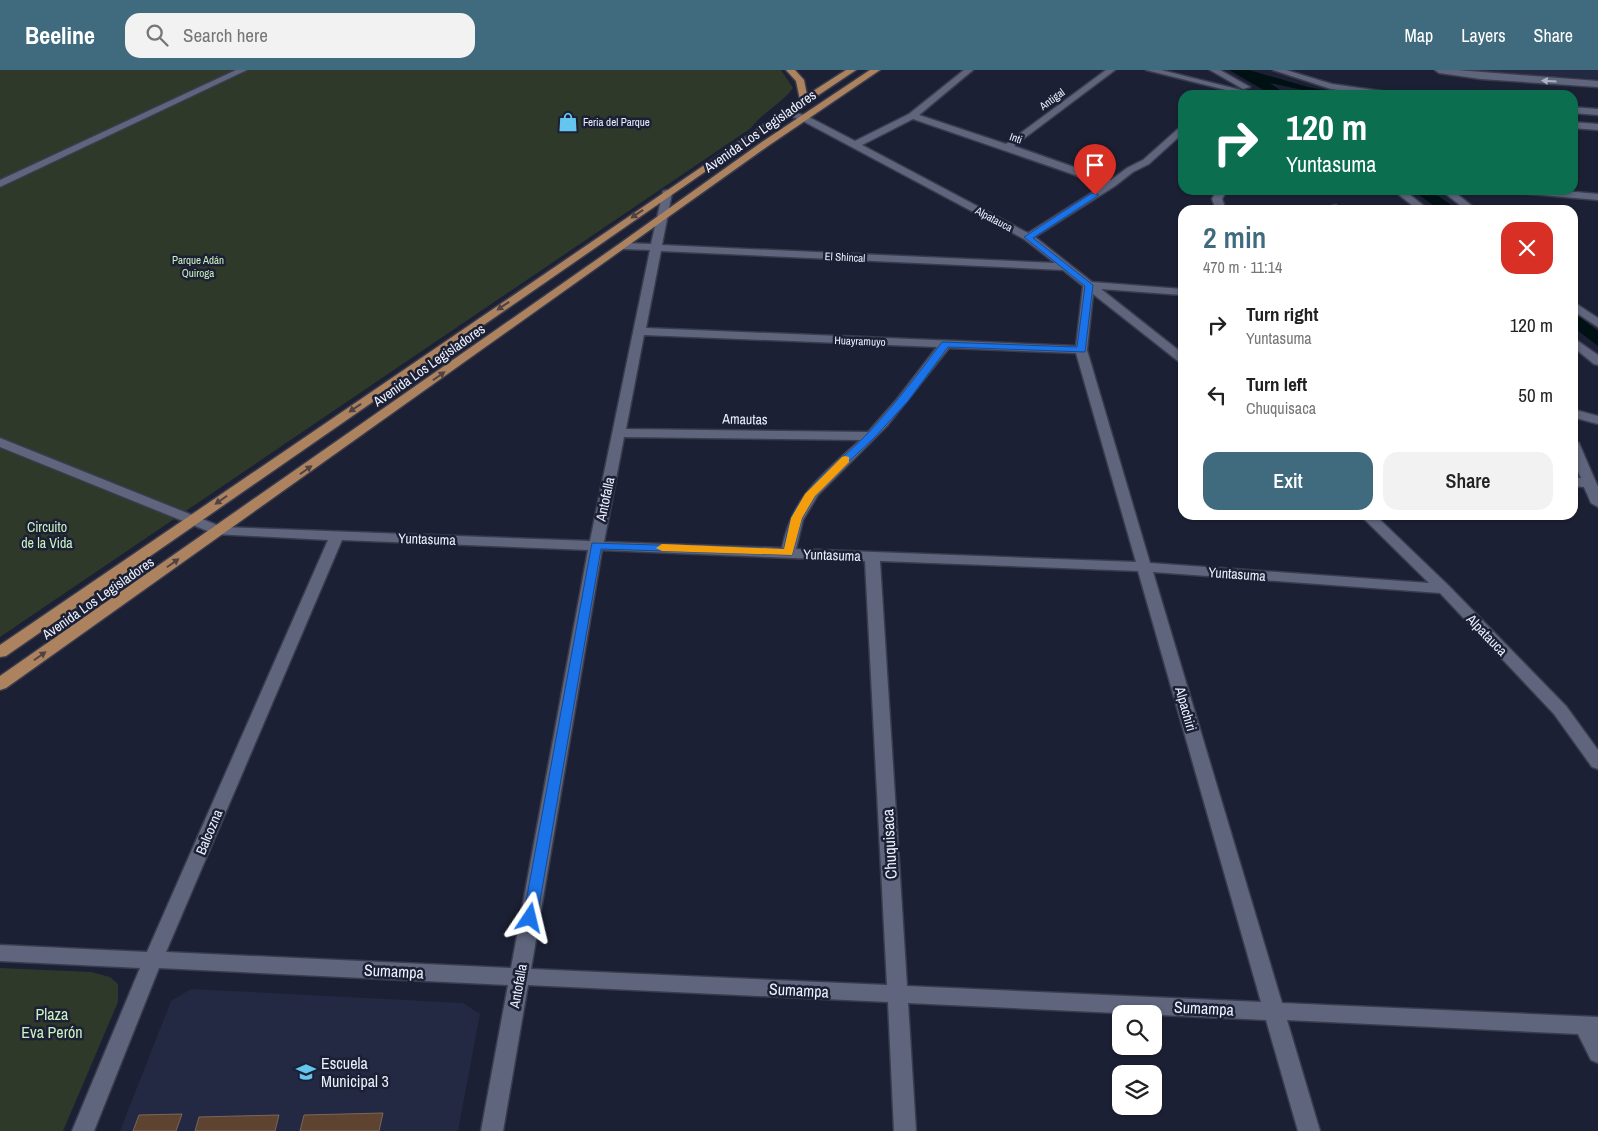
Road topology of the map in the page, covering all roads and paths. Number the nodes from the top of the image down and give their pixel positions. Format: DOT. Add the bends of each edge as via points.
graph roads {
  1 [pos="243,70"];
  2 [pos="790,70"];
  3 [pos="852,70"];
  4 [pos="872,70"];
  5 [pos="970,70"];
  6 [pos="1111,70"];
  7 [pos="1150,70"];
  8 [pos="1214,70"];
  9 [pos="1277,70"];
  10 [pos="1439,70"];
  11 [pos="1237,82"];
  12 [pos="1598,84"];
  13 [pos="1230,88"];
  14 [pos="1228,90"];
  15 [pos="1238,90"];
  16 [pos="1251,90"];
  17 [pos="1356,90"];
  18 [pos="804,101"];
  19 [pos="1578,110"];
  20 [pos="1598,112"];
  21 [pos="786,113"];
  22 [pos="912,116"];
  23 [pos="804,118"];
  24 [pos="1578,126"];
  25 [pos="1598,127"];
  26 [pos="1178,134"];
  27 [pos="856,144"];
  28 [pos="1007,147"];
  29 [pos="0,184"];
  30 [pos="1112,184"];
  31 [pos="667,193"];
  32 [pos="1404,195"];
  33 [pos="1452,195"];
  34 [pos="1568,195"];
  35 [pos="1598,198"];
  36 [pos="1418,205"];
  37 [pos="1466,205"];
  38 [pos="662,218"];
  39 [pos="1028,237"];
  40 [pos="623,246"];
  41 [pos="656,249"];
  42 [pos="1067,267"];
  43 [pos="1089,285"];
  44 [pos="1178,292"];
  45 [pos="1578,309"];
  46 [pos="1598,324"];
  47 [pos="639,331"];
  48 [pos="946,344"];
  49 [pos="1578,345"];
  50 [pos="1081,350"];
  51 [pos="1178,355"];
  52 [pos="1598,361"];
  53 [pos="1578,415"];
  54 [pos="1598,420"];
  55 [pos="619,433"];
  56 [pos="871,436"];
  57 [pos="0,442"];
  58 [pos="1578,457"];
  59 [pos="1578,482"];
  60 [pos="1589,482"];
  61 [pos="1598,503"];
  62 [pos="193,520"];
  63 [pos="1372,520"];
  64 [pos="220,531"];
  65 [pos="337,535"];
  66 [pos="596,545"];
  67 [pos="788,553"];
  68 [pos="872,556"];
  69 [pos="1144,567"];
  70 [pos="1444,589"];
  71 [pos="0,652"];
  72 [pos="0,684"];
  73 [pos="1598,763"];
  74 [pos="0,954"];
  75 [pos="153,960"];
  76 [pos="520,977"];
  77 [pos="897,994"];
  78 [pos="1274,1012"];
  79 [pos="1591,1026"];
  80 [pos="1598,1054"];
  81 [pos="83,1131"];
  82 [pos="492,1131"];
  83 [pos="905,1131"];
  84 [pos="1309,1131"];
  1 -- 29 [label="street"];
  2 -- 18 [label="main road" via="800,80"];
  3 -- 18 [label="main road, Avenida Los Legisladores"];
  4 -- 23 [label="main road, Avenida Los Legisladores"];
  5 -- 22 [label="street"];
  6 -- 28 [label="street, Antigal"];
  7 -- 13 [label="street"];
  8 -- 11 [label="street"];
  9 -- 17 [label="street"];
  12 -- 10 [label="street, one-way"];
  11 -- 13 [label="street"];
  11 -- 16 [label="street"];
  13 -- 14 [label="street"];
  13 -- 15 [label="street"];
  18 -- 21 [label="main road, Avenida Los Legisladores"];
  19 -- 20 [label="street"];
  21 -- 23 [label="street, Alpatauca"];
  21 -- 31 [label="main road, Avenida Los Legisladores"];
  22 -- 27 [label="street"];
  22 -- 28 [label="street, Inti"];
  23 -- 27 [label="street, Alpatauca"];
  23 -- 38 [label="main road, Avenida Los Legisladores"];
  24 -- 25 [label="street"];
  26 -- 30 [label="street" via="1146,162"];
  27 -- 39 [label="street, Alpatauca"];
  28 -- 30 [label="street, Inti"];
  30 -- 39 [label="street"];
  31 -- 38 [label="street, Antofalla"];
  31 -- 62 [label="main road, Avenida Los Legisladores, one-way"];
  32 -- 36 [label="street"];
  33 -- 37 [label="street"];
  34 -- 35 [label="street"];
  38 -- 40 [label="main road, Avenida Los Legisladores"];
  38 -- 41 [label="street, Antofalla"];
  39 -- 42 [label="street, Alpatauca"];
  40 -- 41 [label="street, El Shincal"];
  64 -- 40 [label="main road, Avenida Los Legisladores, one-way"];
  41 -- 42 [label="street, El Shincal"];
  41 -- 47 [label="street, Antofalla"];
  42 -- 43 [label="street, Alpatauca"];
  43 -- 44 [label="street"];
  43 -- 50 [label="street, Alpachiri"];
  43 -- 51 [label="street, Alpatauca"];
  45 -- 46 [label="street"];
  47 -- 48 [label="street, Huayramuyo"];
  47 -- 55 [label="street, Antofalla"];
  48 -- 50 [label="street, Huayramuyo"];
  48 -- 56 [label="street" via="905,399"];
  49 -- 52 [label="street"];
  50 -- 69 [label="street, Alpachiri"];
  53 -- 54 [label="street"];
  55 -- 56 [label="street, Amautas"];
  55 -- 66 [label="street, Antofalla"];
  56 -- 67 [label="street" via="811,494 797,518"];
  57 -- 62 [label="street"];
  58 -- 60 [label="street"];
  59 -- 60 [label="street"];
  60 -- 61 [label="street"];
  62 -- 64 [label="street"];
  62 -- 71 [label="main road, Avenida Los Legisladores"];
  63 -- 70 [label="street, Alpatauca"];
  64 -- 65 [label="street, Yuntasuma"];
  72 -- 64 [label="main road, Avenida Los Legisladores, one-way"];
  65 -- 66 [label="street, Yuntasuma"];
  65 -- 75 [label="street, Balcozna"];
  66 -- 67 [label="street, Yuntasuma"];
  66 -- 76 [label="street, Antofalla"];
  67 -- 68 [label="street, Yuntasuma"];
  68 -- 69 [label="street, Yuntasuma"];
  68 -- 77 [label="street, Chuquisaca"];
  69 -- 70 [label="street, Yuntasuma"];
  69 -- 78 [label="street, Alpachiri"];
  70 -- 73 [label="street, Alpatauca" via="1560,710"];
  74 -- 75 [label="street, Sumampa"];
  75 -- 76 [label="street, Sumampa"];
  75 -- 81 [label="street, Balcozna"];
  76 -- 77 [label="street, Sumampa"];
  76 -- 82 [label="street, Antofalla"];
  77 -- 78 [label="street, Sumampa"];
  77 -- 83 [label="street, Chuquisaca"];
  78 -- 79 [label="street, Sumampa"];
  78 -- 84 [label="street, Alpachiri"];
  79 -- 80 [label="street"];
}
